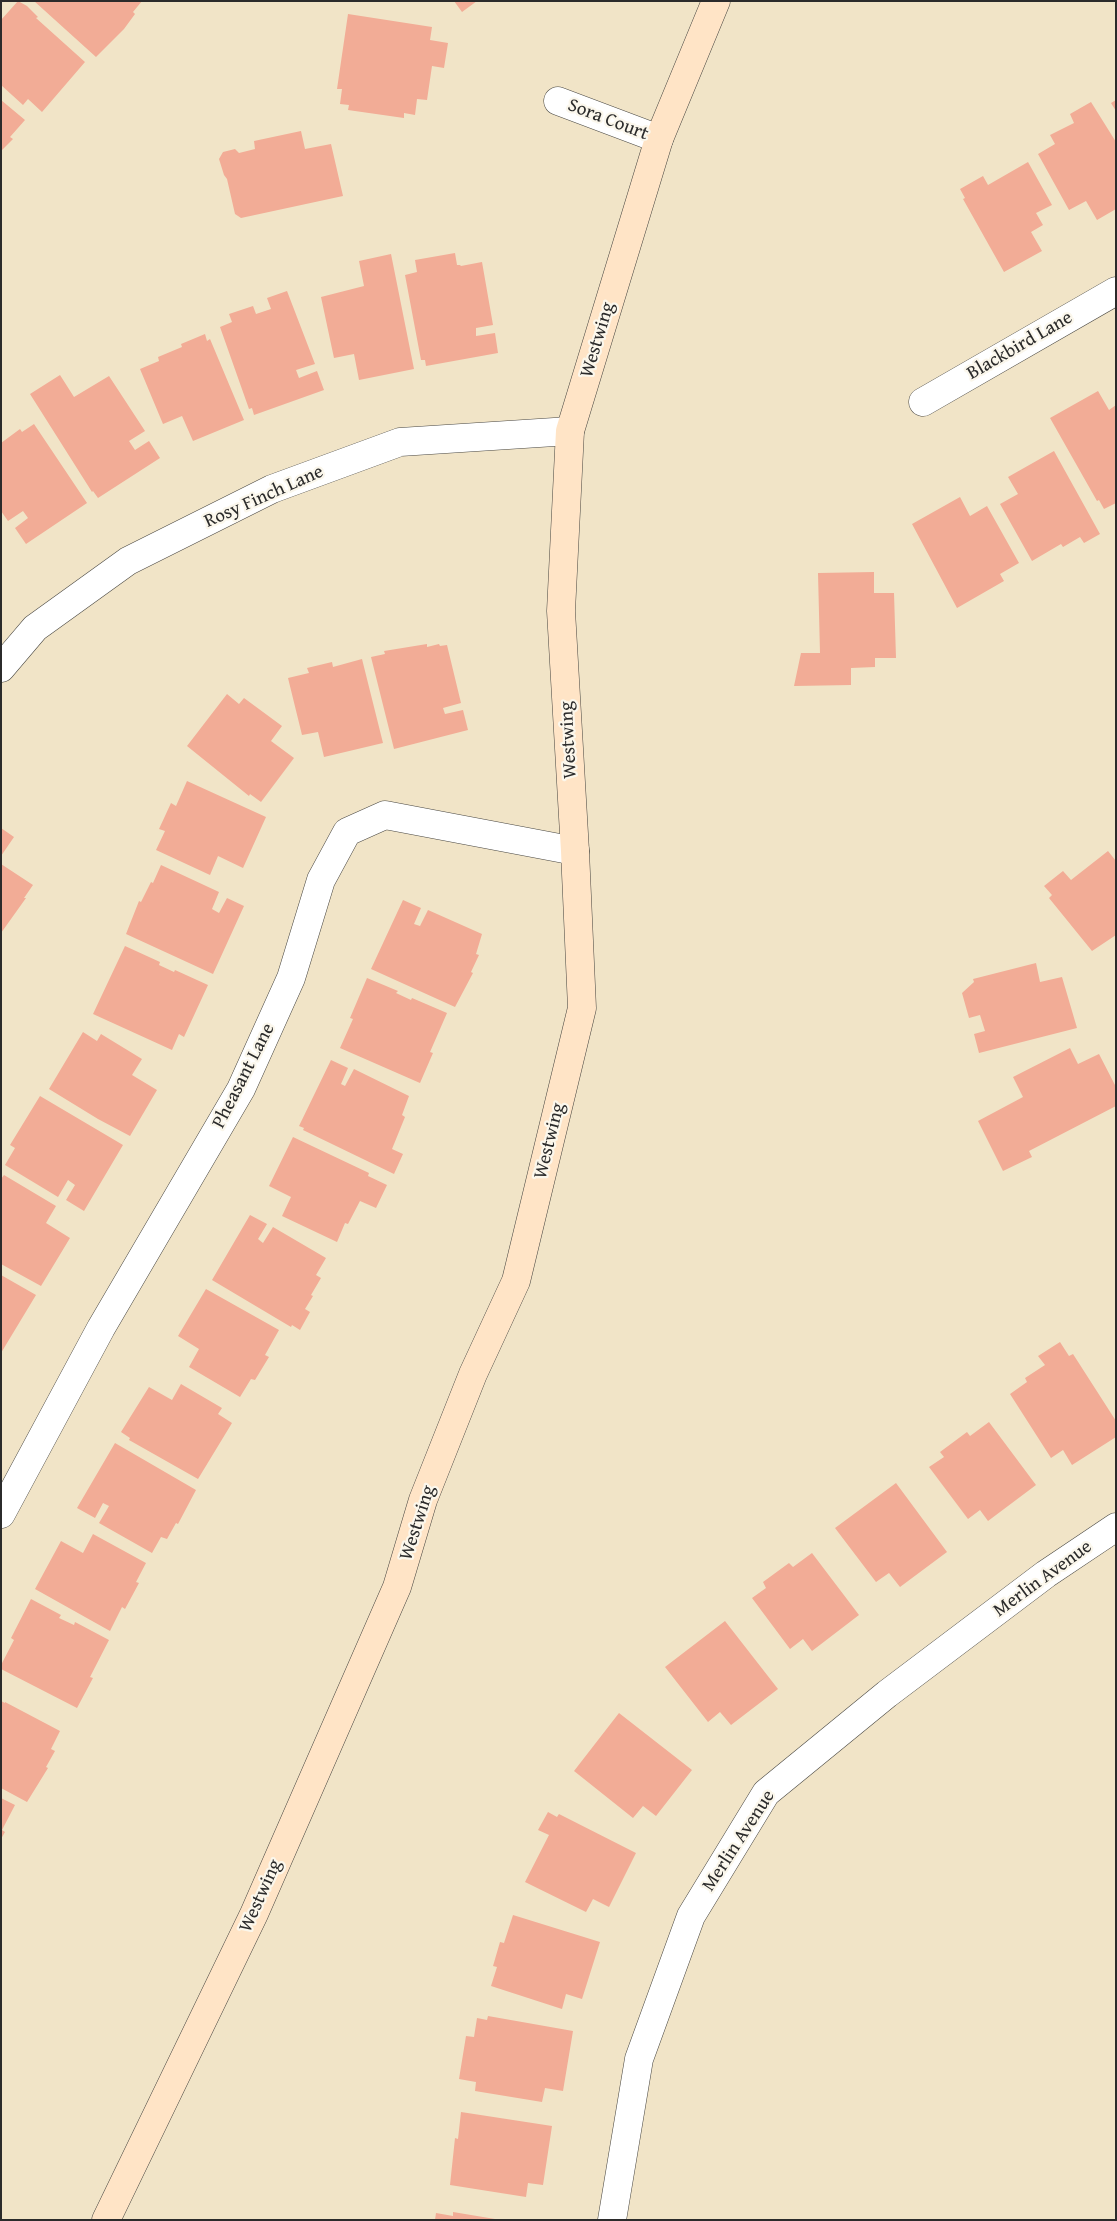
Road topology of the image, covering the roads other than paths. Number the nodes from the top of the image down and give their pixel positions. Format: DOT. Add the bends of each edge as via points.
graph roads {
  1 [pos="716,1"];
  2 [pos="558,101"];
  3 [pos="659,139"];
  4 [pos="1116,291"];
  5 [pos="923,402"];
  6 [pos="570,431"];
  7 [pos="1,668"];
  8 [pos="576,851"];
  9 [pos="1,1514"];
  10 [pos="1116,1527"];
  11 [pos="106,2220"];
  12 [pos="612,2220"];
  1 -- 3 [label="street, Westwing"];
  2 -- 3 [label="street, Sora Court"];
  3 -- 6 [label="street, Westwing"];
  4 -- 5 [label="street, Blackbird Lane"];
  6 -- 7 [label="street, Rosy Finch Lane" via="400,442 272,489 128,561 34,628"];
  6 -- 8 [label="street, Westwing" via="561,611"];
  8 -- 9 [label="street, Pheasant Lane" via="385,815 347,832 321,880 291,978 241,1089 101,1328"];
  8 -- 11 [label="street, Westwing" via="582,1008 516,1281 427,1491 397,1587 254,1914"];
  10 -- 12 [label="street, Merlin Avenue" via="1046,1574 895,1688 766,1793 691,1916 639,2059"];
}
